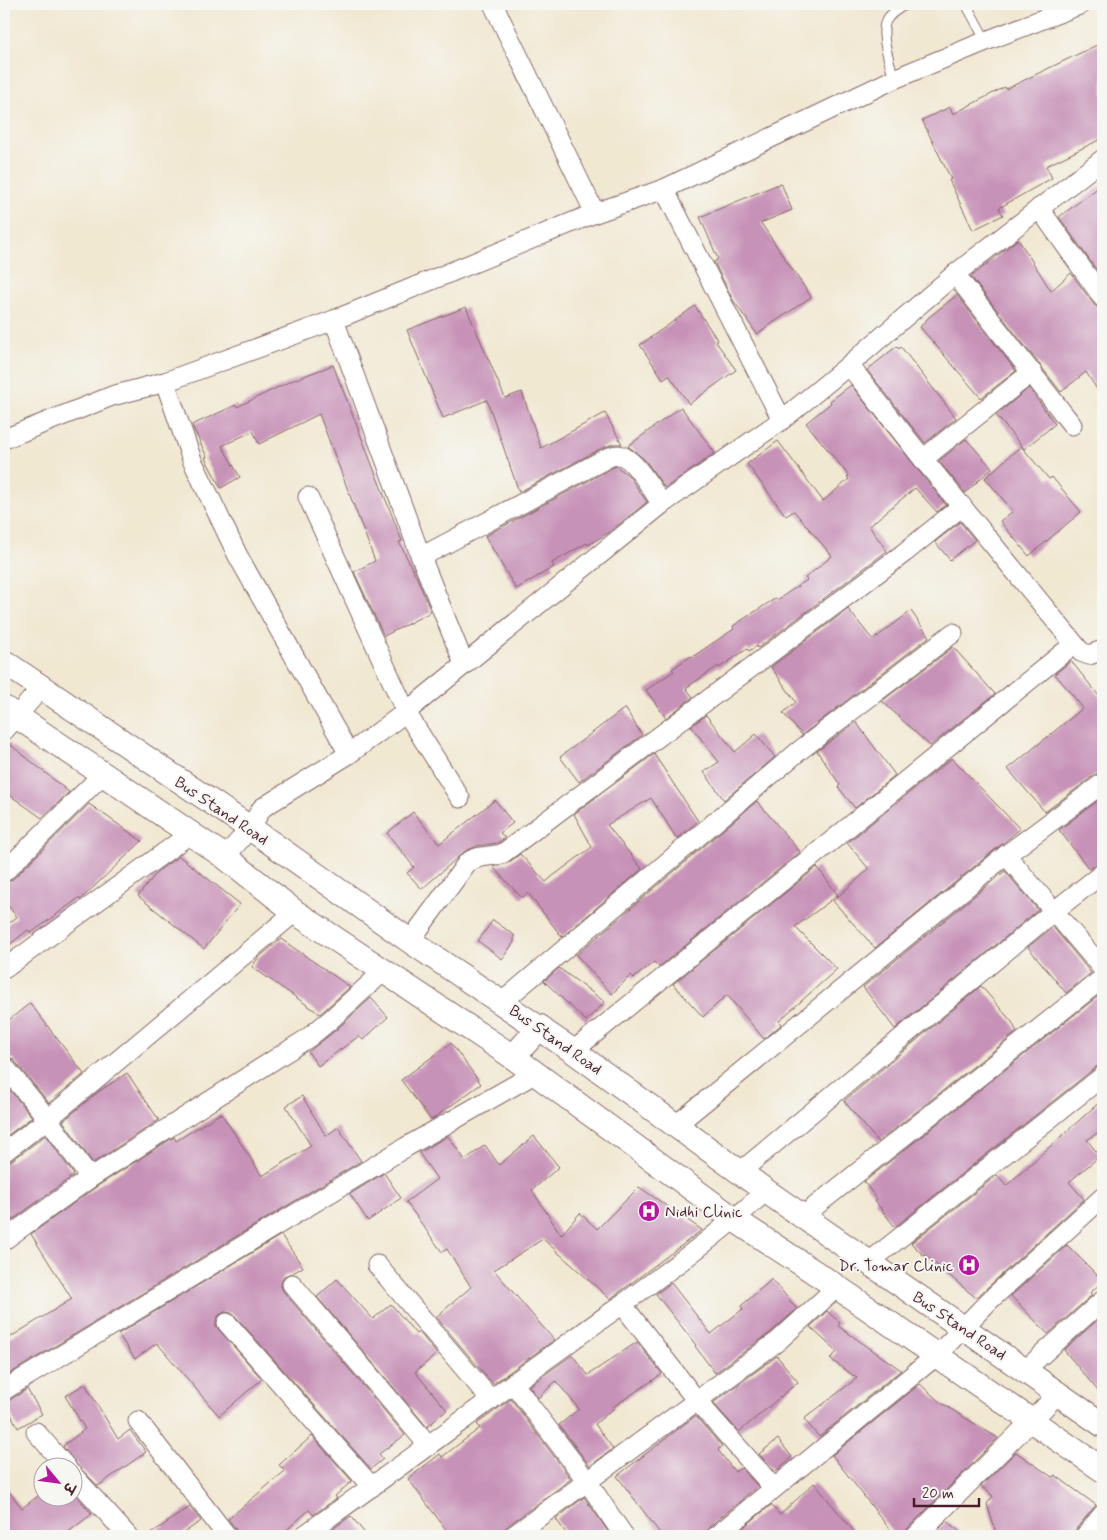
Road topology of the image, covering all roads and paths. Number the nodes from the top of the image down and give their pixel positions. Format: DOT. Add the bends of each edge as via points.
graph roads {
  1 [pos="493,4"];
  2 [pos="907,4"];
  3 [pos="966,4"];
  4 [pos="1082,4"];
  5 [pos="986,40"];
  6 [pos="894,79"];
  7 [pos="1103,159"];
  8 [pos="664,190"];
  9 [pos="1039,208"];
  10 [pos="594,213"];
  11 [pos="955,274"];
  12 [pos="1103,298"];
  13 [pos="334,320"];
  14 [pos="849,365"];
  15 [pos="1032,372"];
  16 [pos="164,382"];
  17 [pos="782,420"];
  18 [pos="1072,425"];
  19 [pos="4,439"];
  20 [pos="923,459"];
  21 [pos="308,497"];
  22 [pos="662,504"];
  23 [pos="962,506"];
  24 [pos="422,557"];
  25 [pos="954,633"];
  26 [pos="1074,644"];
  27 [pos="1103,650"];
  28 [pos="4,662"];
  29 [pos="464,664"];
  30 [pos="41,688"];
  31 [pos="406,712"];
  32 [pos="8,719"];
  33 [pos="348,754"];
  34 [pos="104,774"];
  35 [pos="1103,783"];
  36 [pos="460,798"];
  37 [pos="250,828"];
  38 [pos="190,834"];
  39 [pos="1006,855"];
  40 [pos="225,857"];
  41 [pos="4,872"];
  42 [pos="1103,873"];
  43 [pos="295,912"];
  44 [pos="1053,912"];
  45 [pos="410,941"];
  46 [pos="4,969"];
  47 [pos="1103,969"];
  48 [pos="384,971"];
  49 [pos="1103,978"];
  50 [pos="502,1002"];
  51 [pos="540,1028"];
  52 [pos="573,1050"];
  53 [pos="513,1056"];
  54 [pos="4,1066"];
  55 [pos="536,1073"];
  56 [pos="1103,1076"];
  57 [pos="48,1119"];
  58 [pos="676,1124"];
  59 [pos="4,1152"];
  60 [pos="740,1172"];
  61 [pos="90,1178"];
  62 [pos="766,1191"];
  63 [pos="1103,1197"];
  64 [pos="803,1216"];
  65 [pos="734,1220"];
  66 [pos="4,1240"];
  67 [pos="868,1263"];
  68 [pos="377,1265"];
  69 [pos="292,1284"];
  70 [pos="837,1287"];
  71 [pos="1103,1300"];
  72 [pos="622,1304"];
  73 [pos="227,1323"];
  74 [pos="962,1327"];
  75 [pos="936,1356"];
  76 [pos="1025,1370"];
  77 [pos="513,1383"];
  78 [pos="4,1390"];
  79 [pos="1058,1394"];
  80 [pos="491,1400"];
  81 [pos="697,1401"];
  82 [pos="1032,1420"];
  83 [pos="138,1422"];
  84 [pos="1103,1425"];
  85 [pos="36,1432"];
  86 [pos="429,1446"];
  87 [pos="58,1458"];
  88 [pos="1103,1470"];
  89 [pos="587,1481"];
  90 [pos="82,1485"];
  91 [pos="372,1487"];
  92 [pos="774,1488"];
  93 [pos="1103,1514"];
  94 [pos="128,1536"];
  95 [pos="227,1536"];
  96 [pos="303,1536"];
  97 [pos="514,1536"];
  98 [pos="624,1536"];
  99 [pos="716,1536"];
  100 [pos="916,1536"];
  101 [pos="1084,1536"];
  1 -- 10 [label="street"];
  2 -- 6 [label="lane" via="892,13 883,33"];
  3 -- 5 [label="lane"];
  4 -- 5 [label="street"];
  5 -- 6 [label="street"];
  6 -- 8 [label="street"];
  7 -- 9 [label="street"];
  8 -- 10 [label="street"];
  8 -- 17 [label="street"];
  9 -- 11 [label="street"];
  9 -- 12 [label="street"];
  10 -- 13 [label="street"];
  11 -- 14 [label="street"];
  11 -- 15 [label="street"];
  13 -- 16 [label="street"];
  13 -- 24 [label="street"];
  14 -- 17 [label="street"];
  14 -- 20 [label="street"];
  15 -- 18 [label="street"];
  15 -- 20 [label="street"];
  16 -- 19 [label="street" via="112,396"];
  16 -- 33 [label="street" via="192,460 238,556"];
  17 -- 22 [label="street"];
  20 -- 23 [label="street"];
  21 -- 31 [label="street"];
  22 -- 24 [label="street" via="636,466 627,457 617,454"];
  22 -- 29 [label="street"];
  23 -- 26 [label="street"];
  23 -- 45 [label="street" via="502,854 473,858"];
  24 -- 29 [label="street"];
  25 -- 50 [label="street" via="799,751"];
  26 -- 27 [label="street" via="1089,655"];
  26 -- 52 [label="street"];
  28 -- 30 [label="street, Bus Stand Road"];
  29 -- 31 [label="street"];
  30 -- 32 [label="street"];
  30 -- 37 [label="street, Bus Stand Road"];
  31 -- 33 [label="street"];
  31 -- 36 [label="street"];
  32 -- 34 [label="street"];
  33 -- 37 [label="street" via="262,808"];
  34 -- 38 [label="street"];
  34 -- 41 [label="street"];
  35 -- 39 [label="street"];
  37 -- 40 [label="street"];
  37 -- 45 [label="street, Bus Stand Road"];
  38 -- 40 [label="street"];
  38 -- 46 [label="street"];
  39 -- 44 [label="street"];
  39 -- 58 [label="street"];
  40 -- 43 [label="street"];
  42 -- 44 [label="street"];
  43 -- 48 [label="street"];
  43 -- 57 [label="street"];
  44 -- 47 [label="street"];
  44 -- 60 [label="street"];
  45 -- 50 [label="street, Bus Stand Road"];
  48 -- 53 [label="street"];
  48 -- 61 [label="street" via="308,1038"];
  49 -- 64 [label="street"];
  50 -- 51 [label="street, Bus Stand Road"];
  51 -- 52 [label="street, Bus Stand Road"];
  51 -- 53 [label="street"];
  52 -- 58 [label="street, Bus Stand Road"];
  53 -- 55 [label="street"];
  54 -- 57 [label="street"];
  55 -- 65 [label="street"];
  55 -- 78 [label="street" via="398,1152"];
  56 -- 67 [label="street"];
  57 -- 59 [label="street"];
  57 -- 61 [label="street"];
  58 -- 60 [label="street, Bus Stand Road"];
  60 -- 62 [label="street, Bus Stand Road"];
  61 -- 66 [label="street"];
  62 -- 64 [label="street, Bus Stand Road"];
  62 -- 65 [label="street"];
  63 -- 74 [label="street"];
  64 -- 67 [label="street, Bus Stand Road"];
  65 -- 70 [label="street"];
  65 -- 72 [label="street"];
  67 -- 74 [label="street, Bus Stand Road"];
  68 -- 80 [label="street"];
  69 -- 86 [label="street"];
  70 -- 75 [label="street"];
  70 -- 81 [label="street" via="778,1340"];
  71 -- 76 [label="street"];
  72 -- 77 [label="street"];
  72 -- 81 [label="street"];
  73 -- 91 [label="street"];
  74 -- 75 [label="street"];
  74 -- 76 [label="street, Bus Stand Road"];
  75 -- 82 [label="street"];
  75 -- 92 [label="street"];
  76 -- 79 [label="street, Bus Stand Road"];
  77 -- 80 [label="street"];
  77 -- 89 [label="street"];
  79 -- 82 [label="street"];
  79 -- 84 [label="street, Bus Stand Road"];
  80 -- 86 [label="street"];
  81 -- 89 [label="street"];
  81 -- 92 [label="street"];
  82 -- 88 [label="street"];
  82 -- 100 [label="street"];
  83 -- 95 [label="street"];
  85 -- 87 [label="street"];
  86 -- 91 [label="street"];
  89 -- 97 [label="street"];
  89 -- 98 [label="street"];
  90 -- 94 [label="street"];
  91 -- 96 [label="street"];
  92 -- 99 [label="street"];
  93 -- 101 [label="street"];
}
